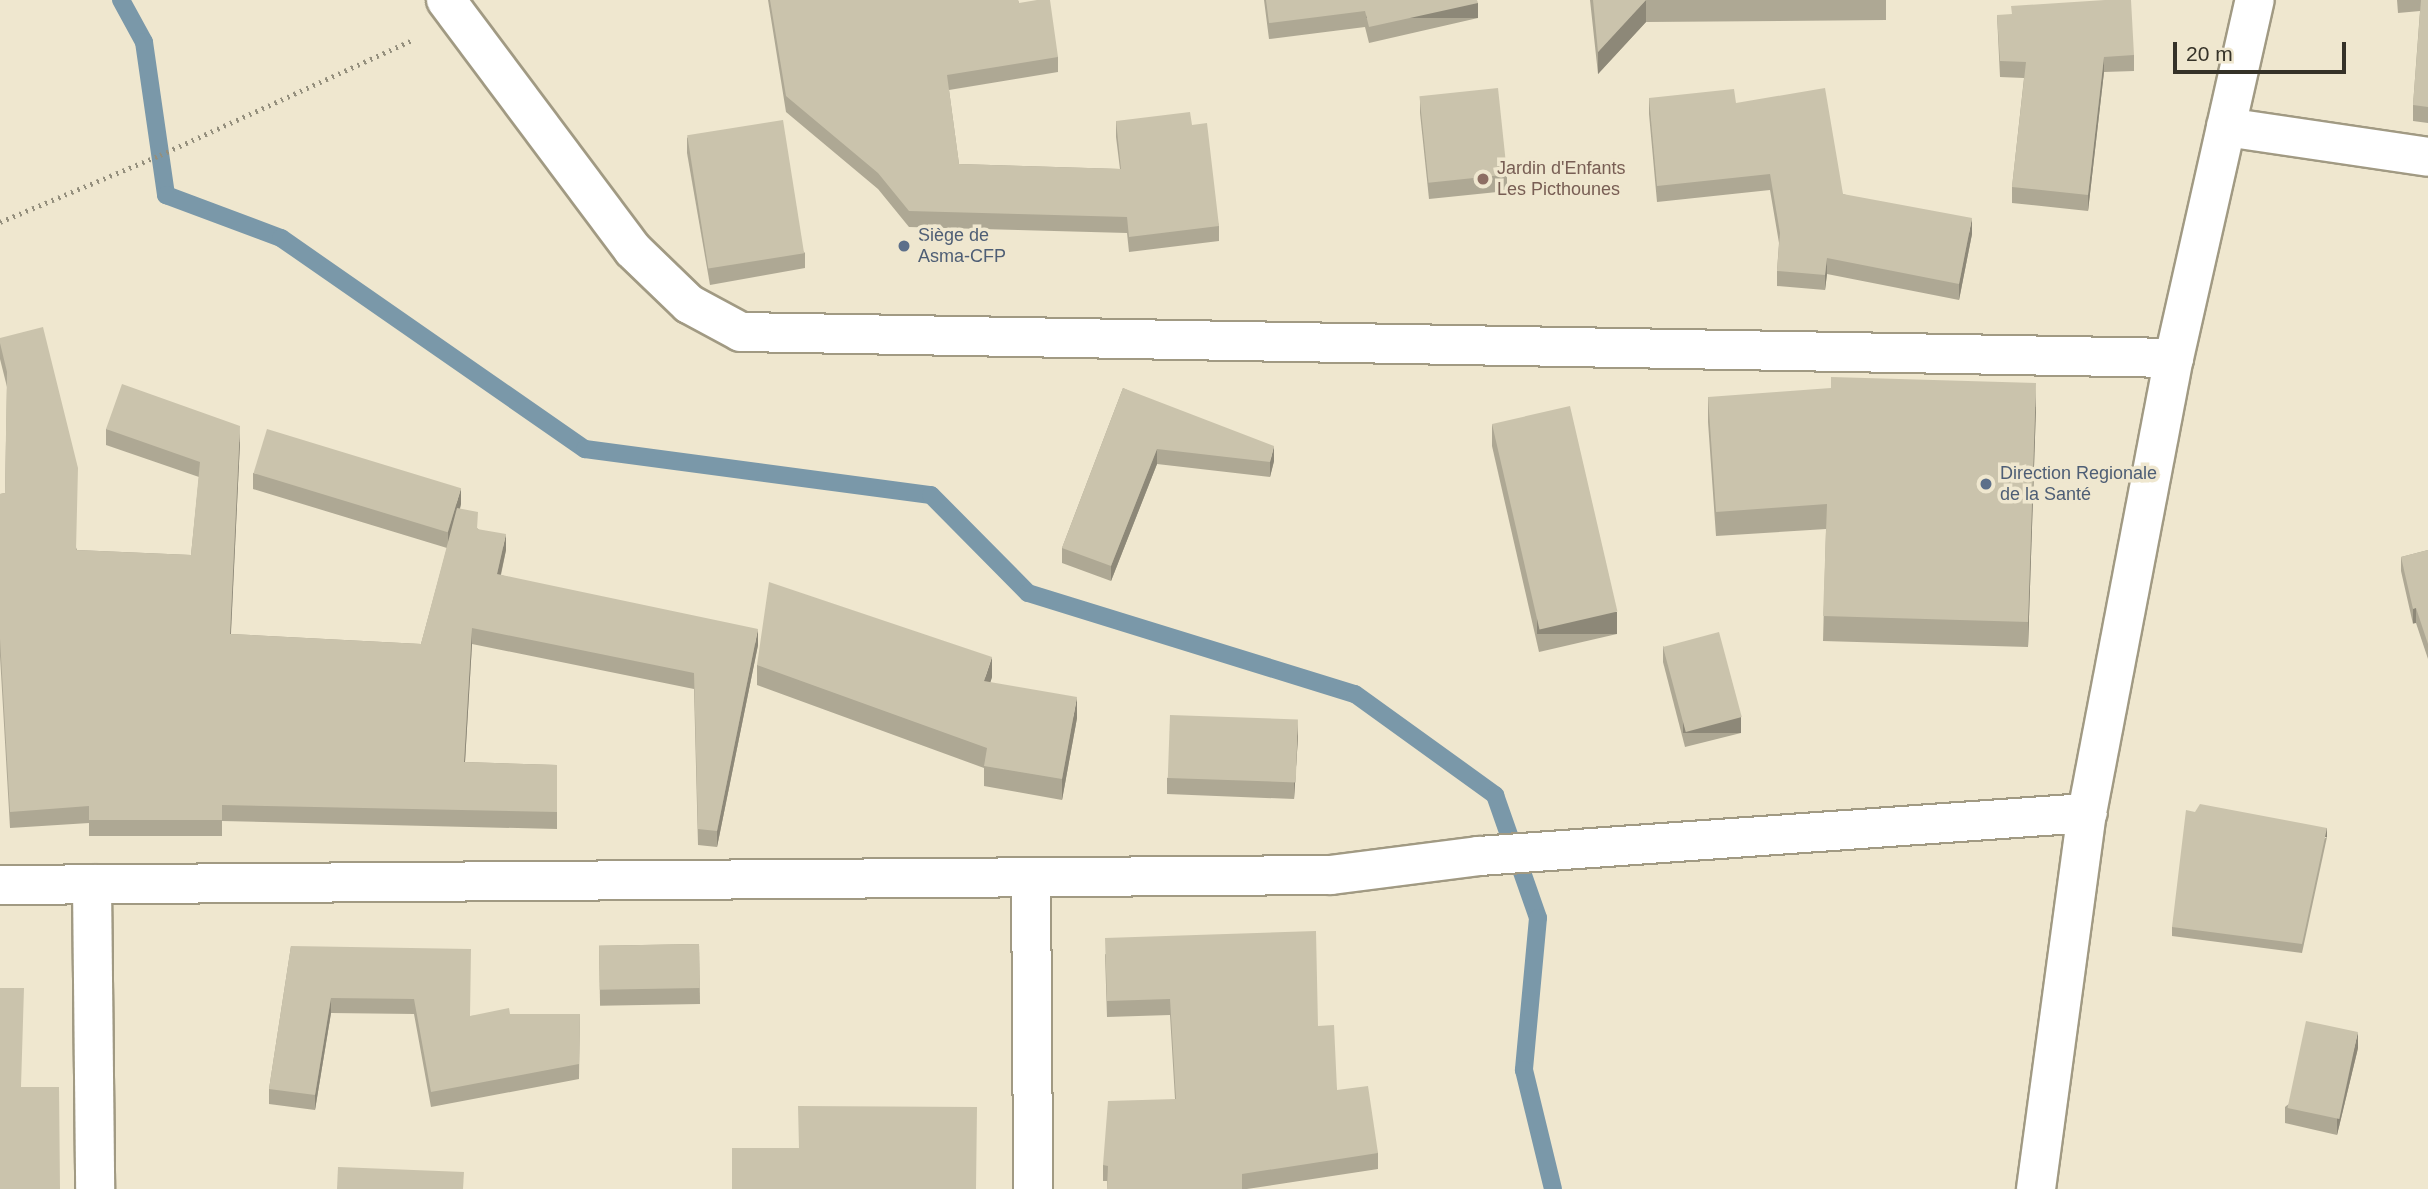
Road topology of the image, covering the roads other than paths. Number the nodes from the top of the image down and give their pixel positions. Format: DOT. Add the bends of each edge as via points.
graph roads {
  1 [pos="2255,0"];
  2 [pos="451,10"];
  3 [pos="2226,127"];
  4 [pos="2428,158"];
  5 [pos="2174,358"];
  6 [pos="2087,813"];
  7 [pos="1031,877"];
  8 [pos="92,884"];
  9 [pos="0,885"];
  10 [pos="95,1189"];
  11 [pos="1034,1189"];
  12 [pos="2036,1189"];
  1 -- 3 [label="street"];
  2 -- 5 [label="street" via="633,250 689,304 741,332"];
  3 -- 4 [label="street"];
  3 -- 5 [label="street"];
  5 -- 6 [label="street"];
  6 -- 7 [label="street" via="1479,856 1331,875"];
  6 -- 12 [label="street"];
  7 -- 8 [label="street"];
  7 -- 11 [label="street"];
  8 -- 9 [label="street"];
  8 -- 10 [label="street"];
}
